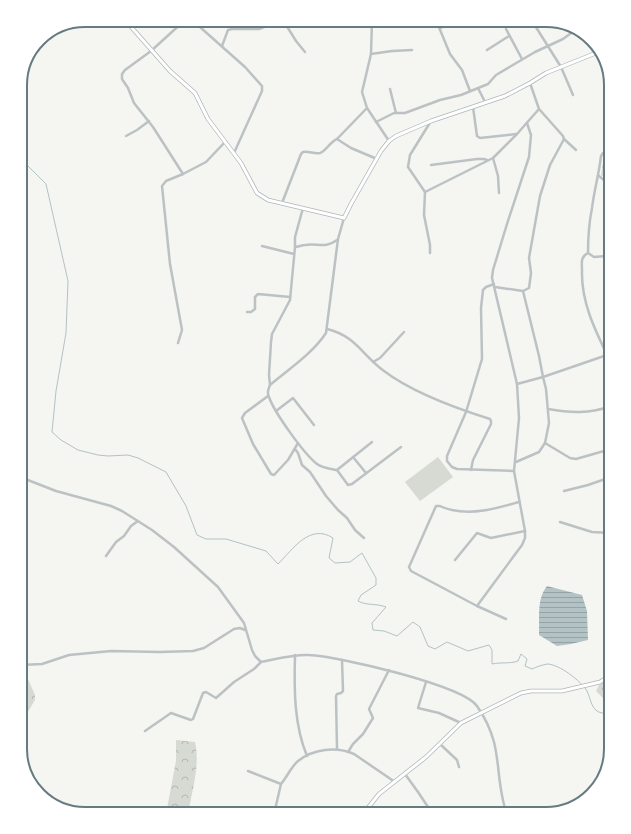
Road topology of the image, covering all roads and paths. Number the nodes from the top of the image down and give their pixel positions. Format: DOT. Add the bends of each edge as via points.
graph roads {
  1 [pos="131,27"];
  2 [pos="177,27"];
  3 [pos="201,27"];
  4 [pos="266,27"];
  5 [pos="287,27"];
  6 [pos="372,27"];
  7 [pos="536,27"];
  8 [pos="440,28"];
  9 [pos="506,30"];
  10 [pos="571,33"];
  11 [pos="509,36"];
  12 [pos="222,46"];
  13 [pos="548,46"];
  14 [pos="412,50"];
  15 [pos="487,50"];
  16 [pos="151,51"];
  17 [pos="305,52"];
  18 [pos="371,54"];
  19 [pos="594,54"];
  20 [pos="522,59"];
  21 [pos="561,67"];
  22 [pos="530,84"];
  23 [pos="390,88"];
  24 [pos="478,88"];
  25 [pos="470,92"];
  26 [pos="573,95"];
  27 [pos="485,102"];
  28 [pos="472,106"];
  29 [pos="368,108"];
  30 [pos="539,109"];
  31 [pos="396,113"];
  32 [pos="149,121"];
  33 [pos="432,121"];
  34 [pos="376,122"];
  35 [pos="527,123"];
  36 [pos="517,134"];
  37 [pos="126,136"];
  38 [pos="337,139"];
  39 [pos="564,139"];
  40 [pos="389,141"];
  41 [pos="224,142"];
  42 [pos="576,150"];
  43 [pos="234,153"];
  44 [pos="604,153"];
  45 [pos="493,158"];
  46 [pos="377,159"];
  47 [pos="487,160"];
  48 [pos="431,165"];
  49 [pos="183,174"];
  50 [pos="599,176"];
  51 [pos="604,180"];
  52 [pos="425,192"];
  53 [pos="499,193"];
  54 [pos="282,203"];
  55 [pos="303,208"];
  56 [pos="344,218"];
  57 [pos="338,239"];
  58 [pos="262,246"];
  59 [pos="295,247"];
  60 [pos="430,253"];
  61 [pos="588,253"];
  62 [pos="294,254"];
  63 [pos="604,256"];
  64 [pos="494,286"];
  65 [pos="523,291"];
  66 [pos="290,297"];
  67 [pos="247,312"];
  68 [pos="327,329"];
  69 [pos="404,332"];
  70 [pos="178,343"];
  71 [pos="604,348"];
  72 [pos="604,356"];
  73 [pos="373,362"];
  74 [pos="543,377"];
  75 [pos="517,384"];
  76 [pos="270,385"];
  77 [pos="268,396"];
  78 [pos="604,408"];
  79 [pos="548,409"];
  80 [pos="276,411"];
  81 [pos="466,412"];
  82 [pos="314,424"];
  83 [pos="298,442"];
  84 [pos="372,442"];
  85 [pos="545,443"];
  86 [pos="401,447"];
  87 [pos="295,449"];
  88 [pos="604,450"];
  89 [pos="354,457"];
  90 [pos="516,462"];
  91 [pos="338,470"];
  92 [pos="471,470"];
  93 [pos="514,471"];
  94 [pos="366,473"];
  95 [pos="604,479"];
  96 [pos="27,480"];
  97 [pos="564,491"];
  98 [pos="519,502"];
  99 [pos="138,521"];
  100 [pos="560,522"];
  101 [pos="525,531"];
  102 [pos="604,533"];
  103 [pos="364,538"];
  104 [pos="106,556"];
  105 [pos="454,560"];
  106 [pos="477,606"];
  107 [pos="506,619"];
  108 [pos="246,630"];
  109 [pos="295,655"];
  110 [pos="342,660"];
  111 [pos="261,662"];
  112 [pos="27,665"];
  113 [pos="389,670"];
  114 [pos="604,679"];
  115 [pos="426,682"];
  116 [pos="480,712"];
  117 [pos="461,723"];
  118 [pos="145,732"];
  119 [pos="440,744"];
  120 [pos="337,749"];
  121 [pos="348,752"];
  122 [pos="307,756"];
  123 [pos="459,767"];
  124 [pos="248,770"];
  125 [pos="405,774"];
  126 [pos="395,782"];
  127 [pos="281,784"];
  128 [pos="276,807"];
  129 [pos="369,807"];
  130 [pos="428,807"];
  131 [pos="505,807"];
  1 -- 16 [label="street"];
  2 -- 16 [label="street"];
  3 -- 12 [label="street"];
  4 -- 12 [label="street" via="259,30 228,30"];
  5 -- 17 [label="street"];
  6 -- 18 [label="street"];
  7 -- 13 [label="street"];
  8 -- 25 [label="street" via="450,54 462,70"];
  9 -- 11 [label="street"];
  10 -- 13 [label="street"];
  11 -- 15 [label="street"];
  11 -- 20 [label="street"];
  12 -- 43 [label="street" via="262,86"];
  13 -- 20 [label="street"];
  13 -- 21 [label="street"];
  14 -- 18 [label="street"];
  16 -- 32 [label="street" via="122,74 134,103"];
  16 -- 41 [label="street" via="195,93 208,119"];
  18 -- 29 [label="street" via="362,92"];
  19 -- 21 [label="street"];
  20 -- 24 [label="street" via="496,74 488,84"];
  21 -- 22 [label="street"];
  21 -- 26 [label="street"];
  22 -- 27 [label="street"];
  22 -- 30 [label="street"];
  23 -- 31 [label="street"];
  24 -- 25 [label="street"];
  24 -- 27 [label="street"];
  25 -- 31 [label="street" via="405,113"];
  27 -- 28 [label="street"];
  28 -- 33 [label="street"];
  28 -- 36 [label="street" via="477,136 480,138"];
  29 -- 34 [label="street"];
  29 -- 38 [label="street"];
  30 -- 35 [label="street"];
  30 -- 39 [label="street"];
  31 -- 34 [label="street"];
  32 -- 37 [label="street"];
  32 -- 49 [label="street"];
  33 -- 40 [label="street"];
  33 -- 52 [label="street" via="408,162 408,167"];
  34 -- 40 [label="street"];
  35 -- 36 [label="street"];
  35 -- 64 [label="street" via="531,135 529,157 493,270"];
  36 -- 45 [label="street"];
  38 -- 46 [label="street"];
  38 -- 54 [label="street" via="323,152 301,154"];
  39 -- 42 [label="street"];
  39 -- 65 [label="street" via="550,165 540,196 529,258 529,288"];
  40 -- 46 [label="street"];
  41 -- 43 [label="street"];
  41 -- 49 [label="street" via="206,162"];
  43 -- 54 [label="street" via="258,194 268,200"];
  44 -- 50 [label="street" via="601,156"];
  45 -- 47 [label="street"];
  45 -- 53 [label="street"];
  46 -- 56 [label="street"];
  47 -- 48 [label="street" via="484,158"];
  47 -- 52 [label="street"];
  49 -- 70 [label="street" via="166,181 162,186 170,264 182,330"];
  50 -- 51 [label="street"];
  50 -- 61 [label="street" via="588,234"];
  52 -- 60 [label="street" via="424,215"];
  54 -- 55 [label="street"];
  55 -- 56 [label="street"];
  55 -- 59 [label="street" via="294,237"];
  56 -- 57 [label="street"];
  57 -- 59 [label="street" via="323,246"];
  57 -- 68 [label="street"];
  58 -- 62 [label="street"];
  59 -- 62 [label="street"];
  61 -- 63 [label="street" via="594,257"];
  61 -- 71 [label="street" via="582,259 584,300"];
  62 -- 66 [label="street"];
  64 -- 65 [label="street"];
  64 -- 75 [label="street"];
  64 -- 81 [label="street" via="484,288 481,295 482,359"];
  65 -- 74 [label="street"];
  66 -- 67 [label="street" via="258,294 255,297 255,309"];
  66 -- 76 [label="street" via="271,337"];
  68 -- 73 [label="street" via="352,340"];
  68 -- 76 [label="street" via="321,340"];
  69 -- 73 [label="street"];
  72 -- 74 [label="street"];
  73 -- 81 [label="street" via="385,372 428,396"];
  74 -- 75 [label="street"];
  74 -- 79 [label="street"];
  75 -- 90 [label="street" via="519,418"];
  76 -- 77 [label="street"];
  77 -- 80 [label="street"];
  77 -- 87 [label="street" via="242,415 253,444 272,476"];
  78 -- 79 [label="street" via="578,413"];
  79 -- 85 [label="street" via="549,423"];
  80 -- 82 [label="street" via="293,398"];
  80 -- 83 [label="street"];
  81 -- 92 [label="street" via="447,461 457,469"];
  81 -- 92 [label="street" via="491,421"];
  83 -- 87 [label="street"];
  83 -- 91 [label="street" via="318,465"];
  84 -- 89 [label="street"];
  85 -- 88 [label="street" via="576,459"];
  85 -- 90 [label="street" via="539,452"];
  86 -- 94 [label="street"];
  87 -- 103 [label="street" via="302,465 310,472 326,496"];
  89 -- 91 [label="street"];
  89 -- 94 [label="street"];
  90 -- 93 [label="street"];
  91 -- 94 [label="street" via="350,486"];
  92 -- 93 [label="street"];
  93 -- 98 [label="street"];
  95 -- 97 [label="street"];
  96 -- 99 [label="street" via="122,510"];
  98 -- 101 [label="street"];
  98 -- 106 [label="street" via="480,512 457,511 436,506 409,567 411,571"];
  99 -- 104 [label="street" via="116,542"];
  99 -- 108 [label="street" via="174,547 218,587 240,617"];
  100 -- 102 [label="street" via="592,532"];
  101 -- 105 [label="street" via="491,538 477,534"];
  101 -- 106 [label="street" via="522,545"];
  106 -- 107 [label="street"];
  108 -- 111 [label="street" via="252,650"];
  108 -- 112 [label="street" via="234,629 204,648 193,651 111,651"];
  109 -- 110 [label="street"];
  109 -- 111 [label="street"];
  109 -- 122 [label="street" via="296,708"];
  110 -- 113 [label="street"];
  110 -- 120 [label="street" via="343,691 336,696"];
  111 -- 118 [label="street" via="216,698 205,692 193,719 171,713"];
  113 -- 115 [label="street"];
  113 -- 121 [label="street" via="369,709 373,718"];
  114 -- 116 [label="street" via="557,691 526,692"];
  115 -- 116 [label="street" via="467,699 474,703"];
  115 -- 117 [label="street" via="418,708"];
  116 -- 117 [label="street"];
  116 -- 131 [label="street" via="494,741"];
  117 -- 119 [label="street"];
  119 -- 123 [label="street" via="457,760"];
  119 -- 125 [label="street"];
  120 -- 121 [label="street"];
  120 -- 122 [label="street"];
  121 -- 126 [label="street"];
  122 -- 127 [label="street" via="297,762"];
  124 -- 127 [label="street"];
  125 -- 126 [label="street"];
  125 -- 130 [label="street"];
  126 -- 129 [label="street" via="379,794"];
  127 -- 128 [label="street"];
}
